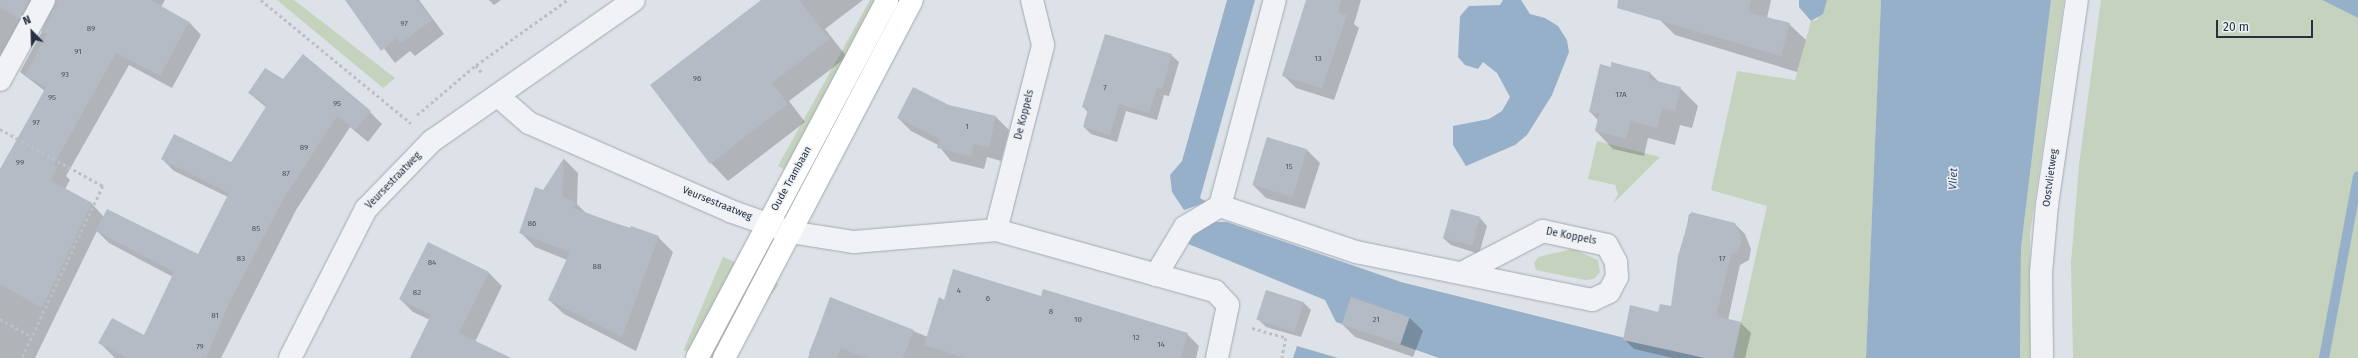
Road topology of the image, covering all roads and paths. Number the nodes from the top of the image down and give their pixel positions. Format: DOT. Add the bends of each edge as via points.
graph roads {
  1 [pos="44,0"];
  2 [pos="261,0"];
  3 [pos="634,0"];
  4 [pos="887,0"];
  5 [pos="912,0"];
  6 [pos="1032,0"];
  7 [pos="1275,0"];
  8 [pos="2077,0"];
  9 [pos="0,80"];
  10 [pos="498,96"];
  11 [pos="0,129"];
  12 [pos="432,140"];
  13 [pos="1218,207"];
  14 [pos="767,224"];
  15 [pos="996,230"];
  16 [pos="790,232"];
  17 [pos="1462,273"];
  18 [pos="1156,275"];
  19 [pos="1227,313"];
  20 [pos="0,319"];
  21 [pos="32,337"];
  22 [pos="22,358"];
  23 [pos="290,358"];
  24 [pos="697,358"];
  25 [pos="724,358"];
  26 [pos="1217,358"];
  27 [pos="1282,358"];
  28 [pos="2042,358"];
  1 -- 9 [label="street"];
  2 -- 12 [label="path"];
  3 -- 10 [label="street, Veursestraatweg"];
  4 -- 14 [label="street, Oude Trambaan"];
  5 -- 16 [label="street"];
  6 -- 15 [label="street, De Koppels" via="1043,45"];
  7 -- 13 [label="street"];
  8 -- 28 [label="street, Oostvlietweg" via="2047,205 2041,272"];
  10 -- 12 [label="street, Veursestraatweg"];
  10 -- 14 [label="street, Veursestraatweg" via="528,123"];
  11 -- 21 [label="path" via="104,186"];
  12 -- 23 [label="street, Veursestraatweg" via="366,209"];
  13 -- 17 [label="street, De Koppels" via="1356,252"];
  13 -- 18 [label="street" via="1185,226"];
  14 -- 16 [label="street"];
  14 -- 24 [label="street, Oude Trambaan"];
  15 -- 16 [label="street" via="854,242"];
  15 -- 18 [label="street"];
  16 -- 25 [label="street"];
  17 -- 17 [label="street, De Koppels" via="1543,231 1607,245 1616,262 1617,277 1609,292 1592,300"];
  18 -- 19 [label="street" via="1215,291"];
  19 -- 26 [label="street"];
  19 -- 27 [label="path" via="1286,338"];
  20 -- 21 [label="path"];
  21 -- 22 [label="path"];
}
